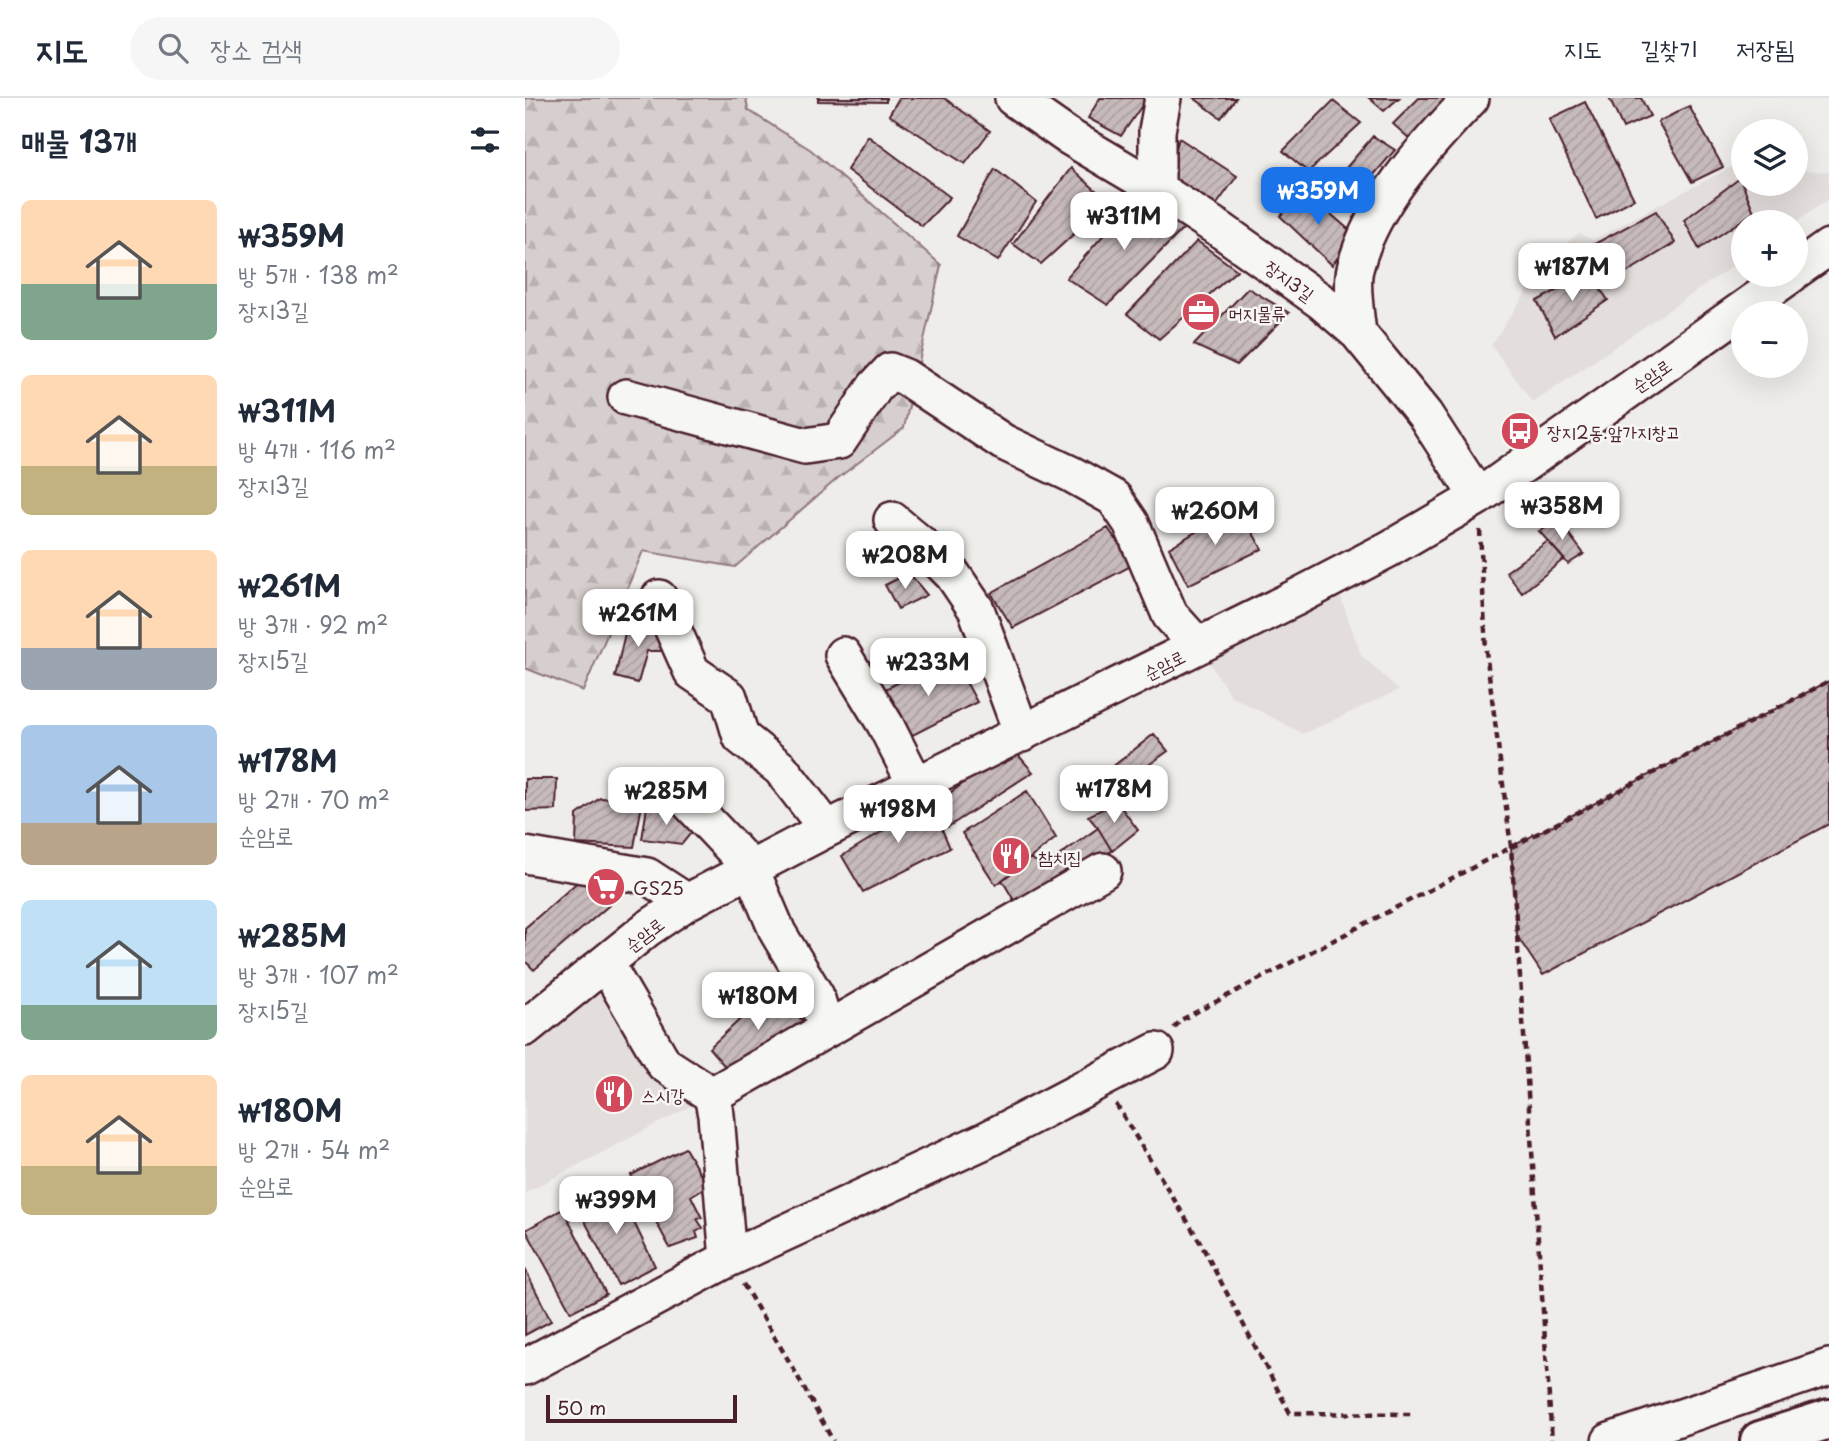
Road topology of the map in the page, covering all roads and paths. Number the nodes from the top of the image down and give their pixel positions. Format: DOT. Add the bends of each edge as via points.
graph roads {
  1 [pos="1013,98"];
  2 [pos="1163,98"];
  3 [pos="1471,98"];
  4 [pos="1157,189"];
  5 [pos="1829,247"];
  6 [pos="1808,262"];
  7 [pos="1774,287"];
  8 [pos="1357,333"];
  9 [pos="626,397"];
  10 [pos="1478,497"];
  11 [pos="892,520"];
  12 [pos="659,597"];
  13 [pos="1198,646"];
  14 [pos="843,655"];
  15 [pos="1829,681"];
  16 [pos="1022,734"];
  17 [pos="649,785"];
  18 [pos="916,785"];
  19 [pos="827,829"];
  20 [pos="1511,847"];
  21 [pos="525,855"];
  22 [pos="751,867"];
  23 [pos="1103,871"];
  24 [pos="687,902"];
  25 [pos="606,964"];
  26 [pos="525,1028"];
  27 [pos="826,1029"];
  28 [pos="1156,1051"];
  29 [pos="1101,1080"];
  30 [pos="712,1096"];
  31 [pos="728,1259"];
  32 [pos="525,1367"];
  33 [pos="1829,1367"];
  34 [pos="1411,1414"];
  35 [pos="1829,1419"];
  36 [pos="833,1441"];
  37 [pos="1552,1441"];
  38 [pos="1610,1441"];
  39 [pos="1760,1441"];
  1 -- 4 [label="street, 장지3길"];
  2 -- 4 [label="street" via="1157,131"];
  3 -- 8 [label="street" via="1427,145 1370,224 1354,271"];
  4 -- 8 [label="street, 장지3길" via="1221,230"];
  5 -- 6 [label="street"];
  7 -- 10 [label="street, 순암로"];
  8 -- 10 [label="street, 장지3길" via="1425,415"];
  9 -- 13 [label="street" via="805,446 839,441 890,371 905,377 1003,442 1114,498 1131,523 1170,615"];
  10 -- 13 [label="street, 순암로" via="1389,549"];
  10 -- 20 [label="path" via="1486,651"];
  11 -- 16 [label="street" via="953,575 976,608"];
  12 -- 19 [label="street" via="692,672 729,697 741,737 781,769"];
  13 -- 16 [label="street, 순암로"];
  14 -- 18 [label="street"];
  15 -- 20 [label="path"];
  16 -- 18 [label="street, 순암로"];
  17 -- 22 [label="street" via="679,792"];
  18 -- 19 [label="street, 순암로"];
  19 -- 22 [label="street, 순암로"];
  20 -- 28 [label="path" via="1181,1020"];
  20 -- 37 [label="path"];
  21 -- 24 [label="street" via="647,876"];
  22 -- 24 [label="street, 순암로"];
  22 -- 27 [label="street" via="778,933 816,996"];
  23 -- 27 [label="street"];
  24 -- 25 [label="street, 순암로"];
  25 -- 26 [label="street, 순암로"];
  25 -- 30 [label="street" via="664,1065"];
  27 -- 30 [label="street"];
  28 -- 29 [label="street"];
  29 -- 31 [label="street" via="984,1141"];
  29 -- 34 [label="path" via="1200,1242 1290,1413"];
  30 -- 31 [label="street"];
  31 -- 32 [label="street"];
  31 -- 36 [label="path"];
  33 -- 38 [label="street"];
  35 -- 39 [label="highway"];
}
